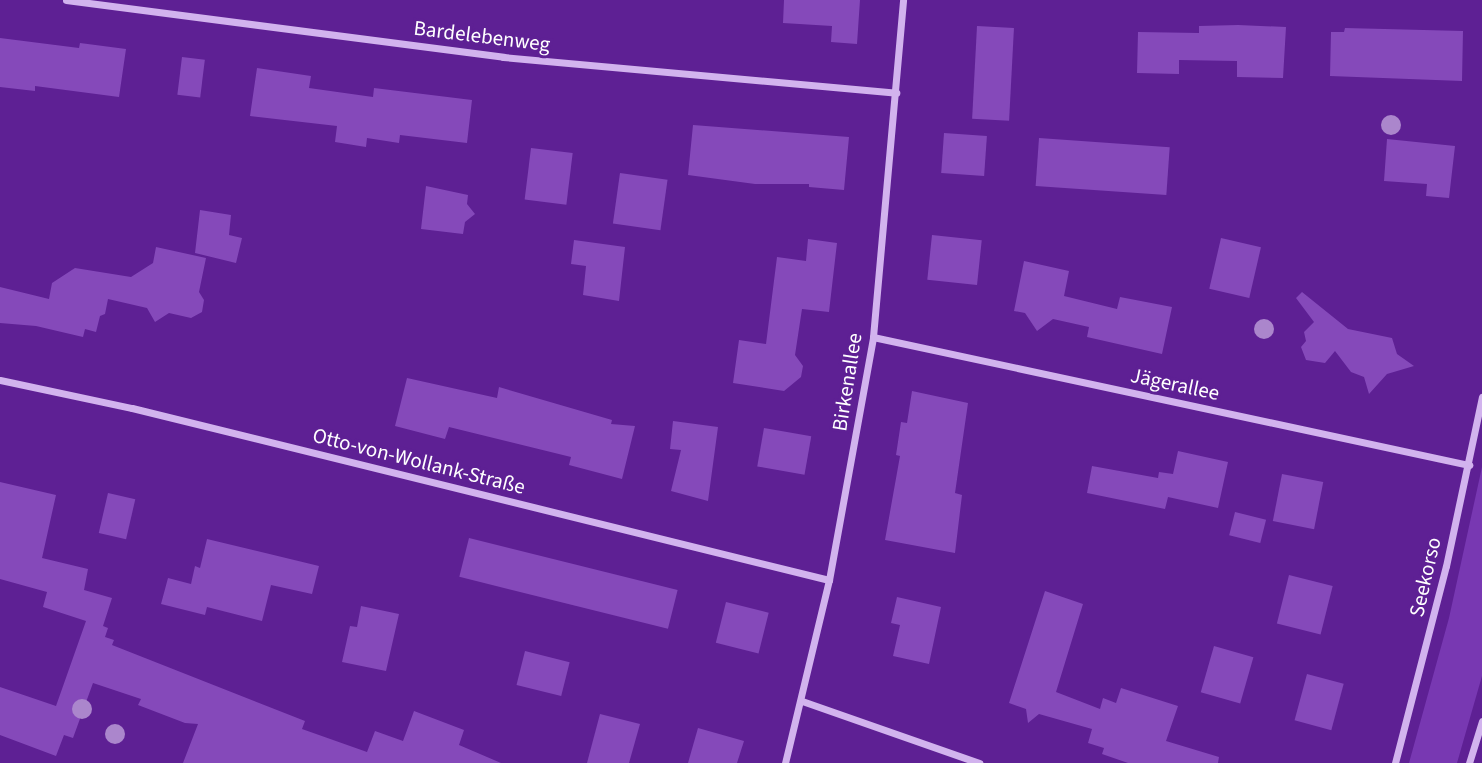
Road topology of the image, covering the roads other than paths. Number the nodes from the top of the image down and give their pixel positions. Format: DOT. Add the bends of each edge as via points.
graph roads {
  1 [pos="66,0"];
  2 [pos="903,0"];
  3 [pos="896,93"];
  4 [pos="873,337"];
  5 [pos="0,380"];
  6 [pos="1482,397"];
  7 [pos="1469,465"];
  8 [pos="829,580"];
  9 [pos="802,701"];
  10 [pos="1482,721"];
  11 [pos="785,763"];
  12 [pos="979,763"];
  13 [pos="1395,763"];
  14 [pos="1469,763"];
  1 -- 3 [label="street, Bardelebenweg" via="503,57"];
  2 -- 3 [label="street, Birkenallee"];
  3 -- 4 [label="street, Birkenallee"];
  4 -- 7 [label="street, Jägerallee"];
  4 -- 8 [label="street, Birkenallee"];
  5 -- 8 [label="street, Otto-von-Wollank-Straße" via="132,408"];
  6 -- 7 [label="street, Seekorso"];
  7 -- 13 [label="street, Seekorso"];
  8 -- 9 [label="street, Birkenallee"];
  9 -- 11 [label="street, Birkenallee"];
  9 -- 12 [label="street"];
  10 -- 14 [label="street"];
}
